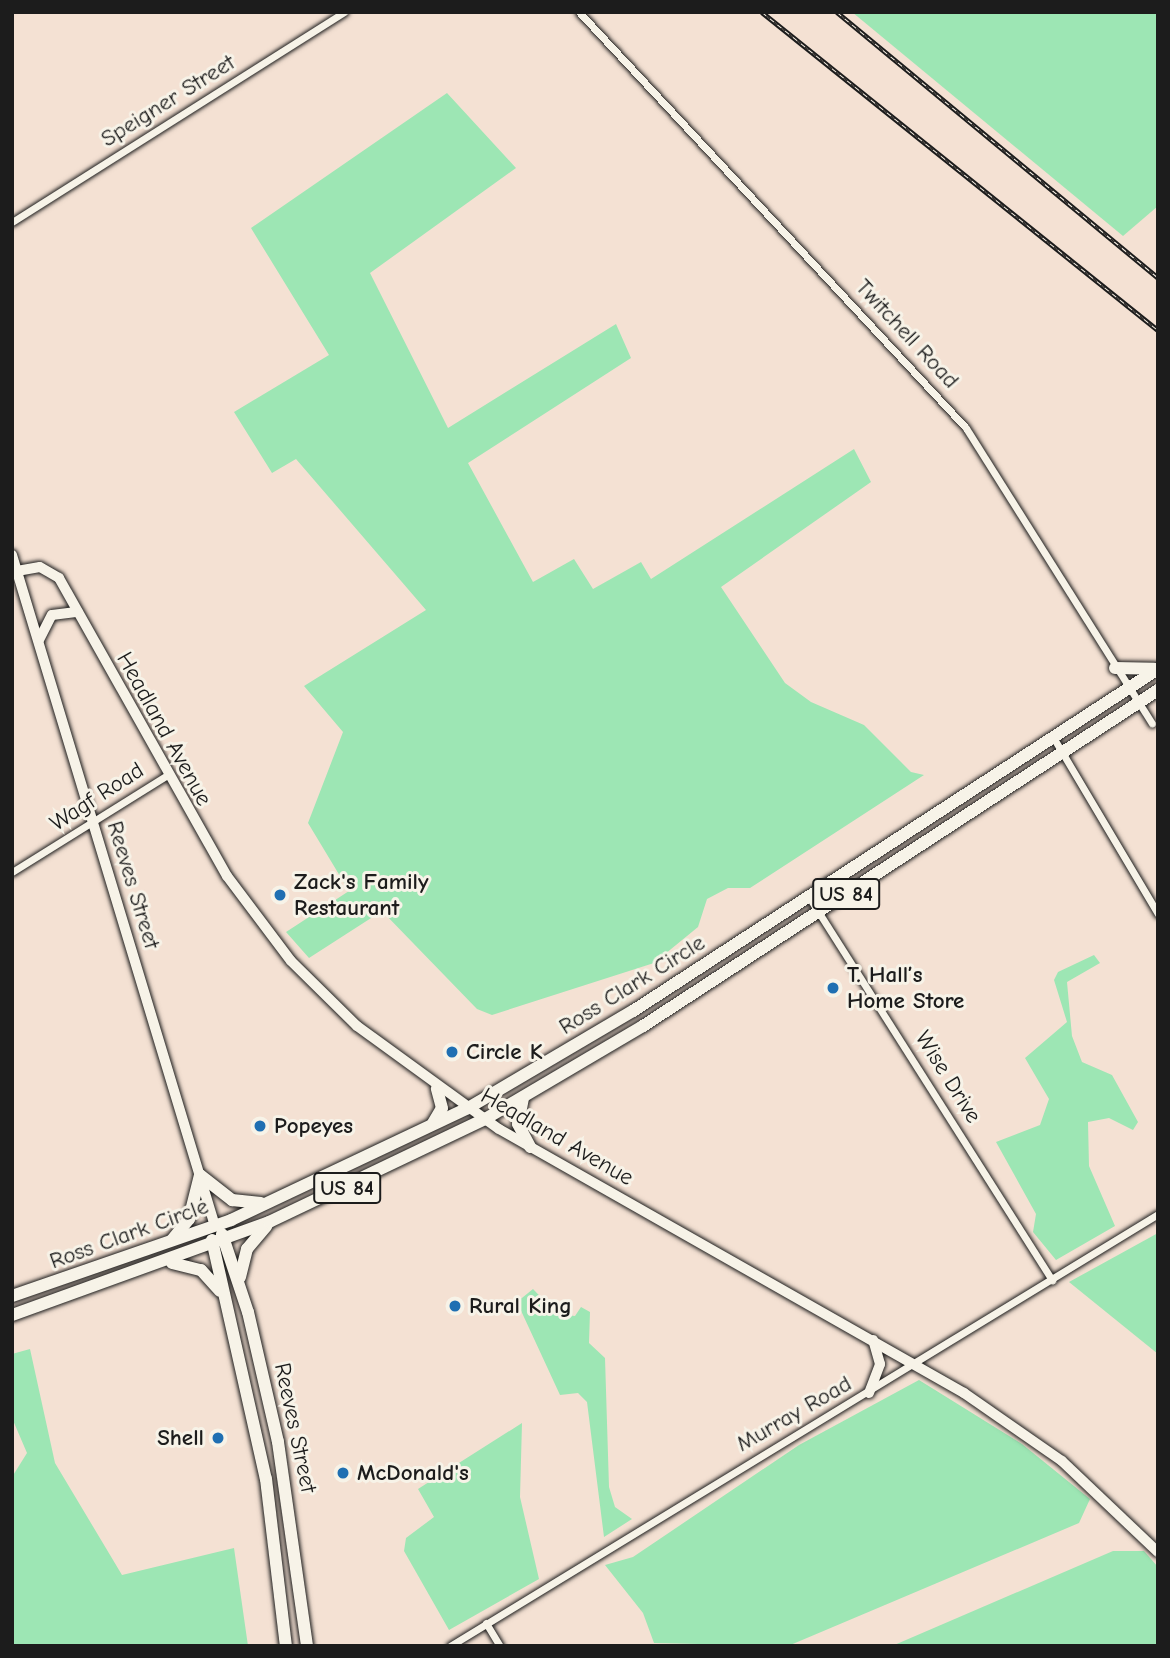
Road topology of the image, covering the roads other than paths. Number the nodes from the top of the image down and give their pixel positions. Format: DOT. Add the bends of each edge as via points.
graph roads {
  1 [pos="344,12"];
  2 [pos="579,12"];
  3 [pos="12,222"];
  4 [pos="12,555"];
  5 [pos="15,571"];
  6 [pos="78,612"];
  7 [pos="38,640"];
  8 [pos="1115,668"];
  9 [pos="1158,668"];
  10 [pos="1128,688"];
  11 [pos="1158,690"];
  12 [pos="1138,703"];
  13 [pos="1152,723"];
  14 [pos="1053,737"];
  15 [pos="1062,752"];
  16 [pos="167,775"];
  17 [pos="93,825"];
  18 [pos="12,872"];
  19 [pos="808,897"];
  20 [pos="818,912"];
  21 [pos="1158,914"];
  22 [pos="438,1088"];
  23 [pos="523,1098"];
  24 [pos="468,1108"];
  25 [pos="485,1119"];
  26 [pos="430,1127"];
  27 [pos="530,1147"];
  28 [pos="200,1175"];
  29 [pos="268,1203"];
  30 [pos="1158,1214"];
  31 [pos="269,1222"];
  32 [pos="215,1226"];
  33 [pos="227,1239"];
  34 [pos="169,1243"];
  35 [pos="211,1246"];
  36 [pos="168,1262"];
  37 [pos="1052,1280"];
  38 [pos="240,1281"];
  39 [pos="12,1296"];
  40 [pos="226,1300"];
  41 [pos="12,1315"];
  42 [pos="873,1339"];
  43 [pos="917,1365"];
  44 [pos="869,1392"];
  45 [pos="1158,1552"];
  46 [pos="486,1623"];
  47 [pos="286,1646"];
  48 [pos="307,1646"];
  49 [pos="450,1646"];
  50 [pos="500,1646"];
  1 -- 3 [label="street, Speigner Street"];
  2 -- 8 [label="street, Twitchell Road" via="966,428"];
  4 -- 5 [label="main road, Reeves Street"];
  5 -- 6 [label="main road, Headland Avenue" via="33,566 55,573"];
  5 -- 7 [label="main road, Reeves Street"];
  6 -- 7 [label="main road" via="52,615"];
  6 -- 16 [label="main road, Headland Avenue"];
  7 -- 17 [label="main road, Reeves Street"];
  8 -- 9 [label="highway"];
  8 -- 10 [label="street, Twitchell Road"];
  9 -- 10 [label="highway, Ross Clark Circle / US 84"];
  10 -- 12 [label="street, Twitchell Road"];
  10 -- 14 [label="highway, Ross Clark Circle / US 84"];
  11 -- 12 [label="highway, Ross Clark Circle / US 84"];
  12 -- 13 [label="street, Twitchell Road"];
  12 -- 15 [label="highway, Ross Clark Circle / US 84"];
  14 -- 15 [label="street"];
  14 -- 19 [label="highway, Ross Clark Circle / US 84"];
  15 -- 20 [label="highway, Ross Clark Circle / US 84"];
  15 -- 21 [label="street"];
  16 -- 17 [label="street, Wagf Road"];
  16 -- 22 [label="main road, Headland Avenue" via="227,876 291,961 357,1026"];
  17 -- 18 [label="street, Wagf Road"];
  17 -- 28 [label="main road, Reeves Street"];
  19 -- 20 [label="street, Wise Drive"];
  19 -- 24 [label="highway, Ross Clark Circle / US 84"];
  20 -- 23 [label="highway, Ross Clark Circle / US 84"];
  20 -- 37 [label="street, Wise Drive"];
  22 -- 24 [label="main road, Headland Avenue"];
  22 -- 26 [label="highway" via="442,1108"];
  23 -- 25 [label="highway, Ross Clark Circle / US 84"];
  23 -- 27 [label="highway" via="518,1124"];
  24 -- 25 [label="main road, Headland Avenue"];
  24 -- 26 [label="highway, Ross Clark Circle / US 84"];
  25 -- 27 [label="main road, Headland Avenue"];
  25 -- 31 [label="highway, Ross Clark Circle / US 84"];
  26 -- 29 [label="highway, Ross Clark Circle / US 84"];
  27 -- 42 [label="main road, Headland Avenue"];
  28 -- 29 [label="highway" via="232,1200"];
  28 -- 32 [label="main road, Reeves Street"];
  28 -- 34 [label="highway" via="189,1219"];
  29 -- 32 [label="highway, Ross Clark Circle / US 84"];
  30 -- 37 [label="street, Murray Road"];
  31 -- 33 [label="highway, Ross Clark Circle / US 84"];
  31 -- 38 [label="highway" via="247,1249"];
  32 -- 33 [label="highway, Reeves Street"];
  32 -- 34 [label="highway, Ross Clark Circle / US 84"];
  32 -- 35 [label="highway, Reeves Street"];
  33 -- 35 [label="highway, Ross Clark Circle / US 84"];
  33 -- 38 [label="highway, Reeves Street"];
  34 -- 39 [label="highway, Ross Clark Circle / US 84"];
  35 -- 36 [label="highway, Ross Clark Circle / US 84"];
  35 -- 40 [label="highway, Reeves Street"];
  36 -- 40 [label="highway" via="201,1270"];
  36 -- 41 [label="highway, Ross Clark Circle / US 84"];
  37 -- 43 [label="street, Murray Road"];
  38 -- 48 [label="highway, Reeves Street" via="290,1506"];
  40 -- 47 [label="highway, Reeves Street" via="266,1479"];
  42 -- 43 [label="main road, Headland Avenue"];
  42 -- 44 [label="main road" via="880,1364"];
  43 -- 44 [label="street, Murray Road"];
  43 -- 45 [label="main road, Headland Avenue" via="1041,1445"];
  44 -- 46 [label="street, Murray Road"];
  46 -- 49 [label="street, Murray Road"];
  46 -- 50 [label="street"];
}
